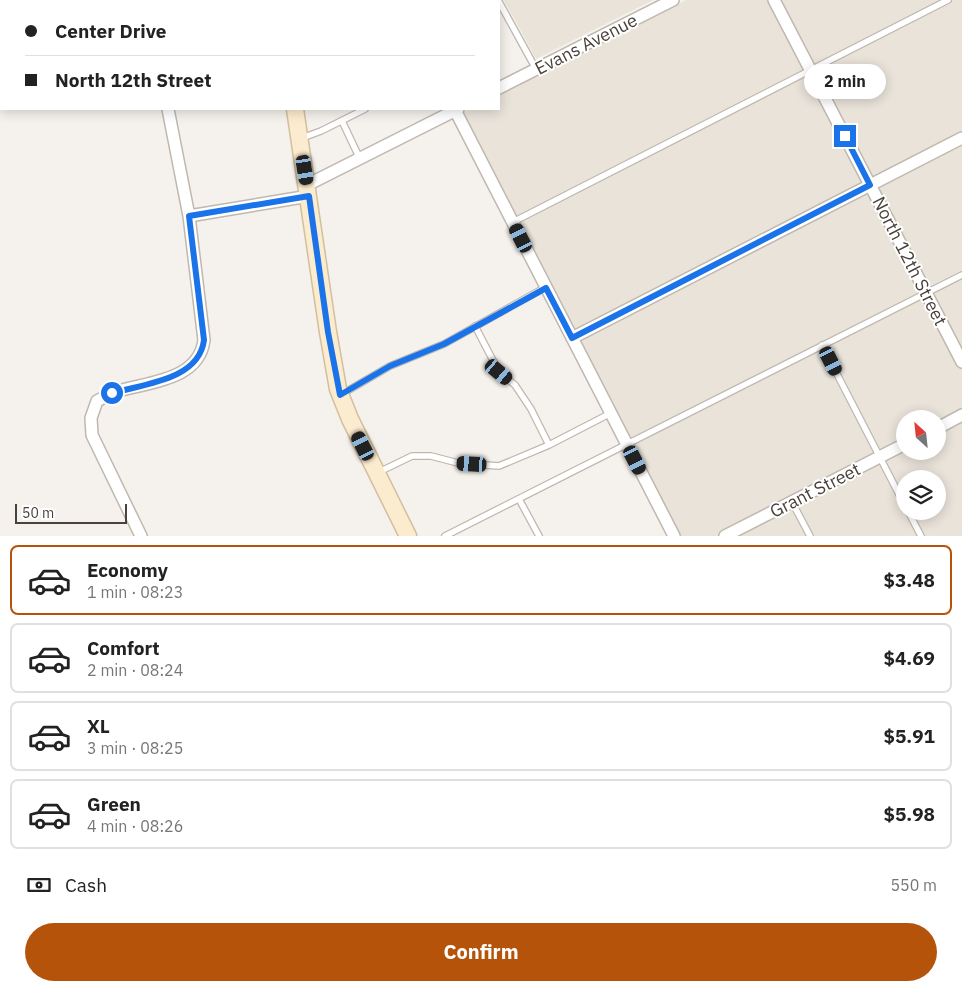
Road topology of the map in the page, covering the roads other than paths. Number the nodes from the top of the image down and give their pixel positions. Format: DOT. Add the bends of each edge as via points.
graph roads {
  1 [pos="673,0"];
  2 [pos="774,0"];
  3 [pos="948,0"];
  4 [pos="500,4"];
  5 [pos="536,69"];
  6 [pos="810,70"];
  7 [pos="500,87"];
  8 [pos="168,110"];
  9 [pos="296,110"];
  10 [pos="363,110"];
  11 [pos="453,110"];
  12 [pos="342,121"];
  13 [pos="962,138"];
  14 [pos="300,139"];
  15 [pos="360,158"];
  16 [pos="870,185"];
  17 [pos="308,191"];
  18 [pos="189,216"];
  19 [pos="513,222"];
  20 [pos="962,275"];
  21 [pos="546,288"];
  22 [pos="926,293"];
  23 [pos="475,326"];
  24 [pos="572,338"];
  25 [pos="822,346"];
  26 [pos="962,362"];
  27 [pos="340,395"];
  28 [pos="611,413"];
  29 [pos="962,416"];
  30 [pos="946,424"];
  31 [pos="627,444"];
  32 [pos="549,445"];
  33 [pos="896,449"];
  34 [pos="880,457"];
  35 [pos="377,473"];
  36 [pos="896,488"];
  37 [pos="520,499"];
  38 [pos="792,502"];
  39 [pos="913,520"];
  40 [pos="141,536"];
  41 [pos="408,536"];
  42 [pos="445,536"];
  43 [pos="539,536"];
  44 [pos="674,536"];
  45 [pos="725,536"];
  46 [pos="810,536"];
  47 [pos="921,536"];
  1 -- 5 [label="street, Evans Avenue"];
  2 -- 6 [label="street, North 12th Street"];
  3 -- 6 [label="lane"];
  4 -- 5 [label="lane"];
  5 -- 7 [label="street, Evans Avenue"];
  6 -- 16 [label="street, North 12th Street"];
  6 -- 19 [label="lane"];
  8 -- 18 [label="street"];
  9 -- 14 [label="main road"];
  10 -- 12 [label="lane"];
  11 -- 15 [label="street"];
  11 -- 19 [label="street"];
  12 -- 14 [label="lane"];
  12 -- 15 [label="lane"];
  13 -- 16 [label="street"];
  14 -- 17 [label="main road"];
  15 -- 17 [label="street"];
  16 -- 22 [label="street, North 12th Street"];
  16 -- 24 [label="street"];
  17 -- 18 [label="street"];
  17 -- 27 [label="main road"];
  18 -- 40 [label="street" via="203,348 195,363 174,377 112,393 98,401 91,418 92,434"];
  19 -- 21 [label="street"];
  20 -- 22 [label="lane"];
  21 -- 23 [label="lane"];
  21 -- 24 [label="street"];
  22 -- 25 [label="lane"];
  22 -- 26 [label="street, North 12th Street"];
  23 -- 27 [label="lane" via="444,344 390,366"];
  23 -- 32 [label="lane" via="499,372 515,385 532,409"];
  24 -- 28 [label="street"];
  25 -- 31 [label="lane"];
  25 -- 34 [label="lane"];
  27 -- 35 [label="main road"];
  28 -- 31 [label="street"];
  28 -- 32 [label="lane"];
  29 -- 30 [label="street"];
  31 -- 37 [label="lane"];
  31 -- 44 [label="street"];
  32 -- 35 [label="lane" via="498,466 412,456"];
  33 -- 34 [label="street, Grant Street"];
  34 -- 36 [label="lane"];
  34 -- 38 [label="street, Grant Street"];
  35 -- 41 [label="main road"];
  37 -- 42 [label="lane"];
  37 -- 43 [label="lane"];
  38 -- 45 [label="street, Grant Street"];
  38 -- 46 [label="lane"];
  39 -- 47 [label="lane"];
}
